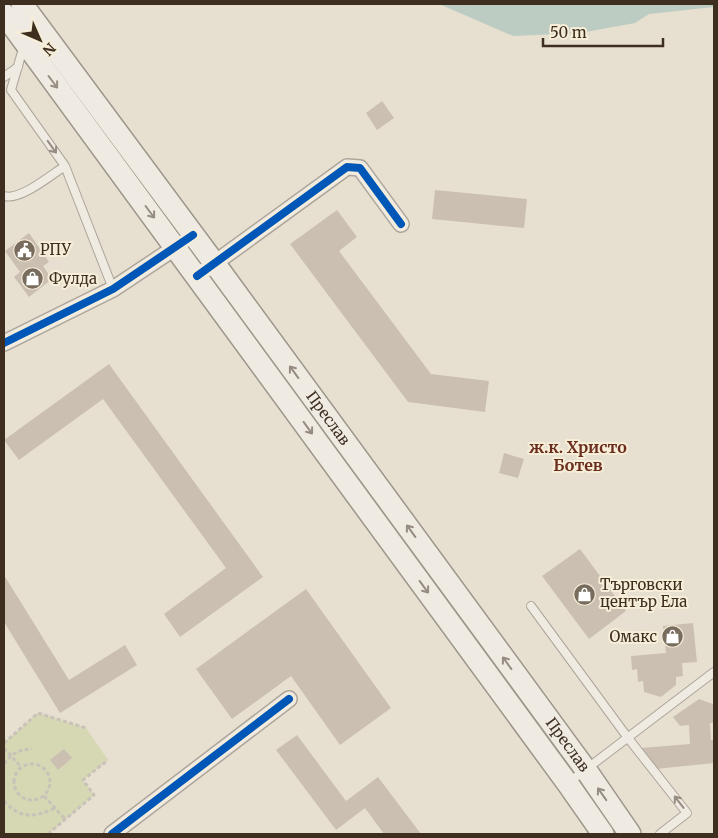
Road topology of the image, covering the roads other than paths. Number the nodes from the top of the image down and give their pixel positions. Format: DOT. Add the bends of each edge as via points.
graph roads {
  1 [pos="22,4"];
  2 [pos="4,14"];
  3 [pos="47,39"];
  4 [pos="24,54"];
  5 [pos="4,77"];
  6 [pos="65,166"];
  7 [pos="4,196"];
  8 [pos="401,224"];
  9 [pos="193,234"];
  10 [pos="175,247"];
  11 [pos="215,264"];
  12 [pos="197,276"];
  13 [pos="113,288"];
  14 [pos="4,343"];
  15 [pos="531,606"];
  16 [pos="714,672"];
  17 [pos="289,699"];
  18 [pos="628,738"];
  19 [pos="586,770"];
  20 [pos="568,784"];
  21 [pos="112,834"];
  22 [pos="603,834"];
  23 [pos="630,834"];
  24 [pos="660,834"];
  1 -- 3 [label="main road, Преслав"];
  2 -- 4 [label="main road, Преслав"];
  3 -- 4 [label="main road"];
  3 -- 9 [label="main road, Преслав"];
  4 -- 5 [label="lane"];
  4 -- 6 [label="lane, one-way" via="11,90"];
  4 -- 10 [label="main road, Преслав, one-way"];
  6 -- 7 [label="lane" via="19,195"];
  6 -- 13 [label="lane"];
  8 -- 11 [label="street" via="360,168 347,167"];
  9 -- 10 [label="street"];
  9 -- 11 [label="main road, Преслав"];
  10 -- 12 [label="main road, Преслав"];
  10 -- 13 [label="street"];
  11 -- 12 [label="street"];
  19 -- 11 [label="main road, Преслав, one-way"];
  12 -- 20 [label="main road, Преслав, one-way"];
  13 -- 14 [label="street"];
  15 -- 18 [label="lane"];
  16 -- 18 [label="lane"];
  17 -- 21 [label="street"];
  18 -- 19 [label="lane"];
  24 -- 18 [label="lane, one-way" via="687,813"];
  19 -- 20 [label="lane"];
  23 -- 19 [label="main road, Преслав, one-way"];
  20 -- 22 [label="main road, Преслав"];
}
